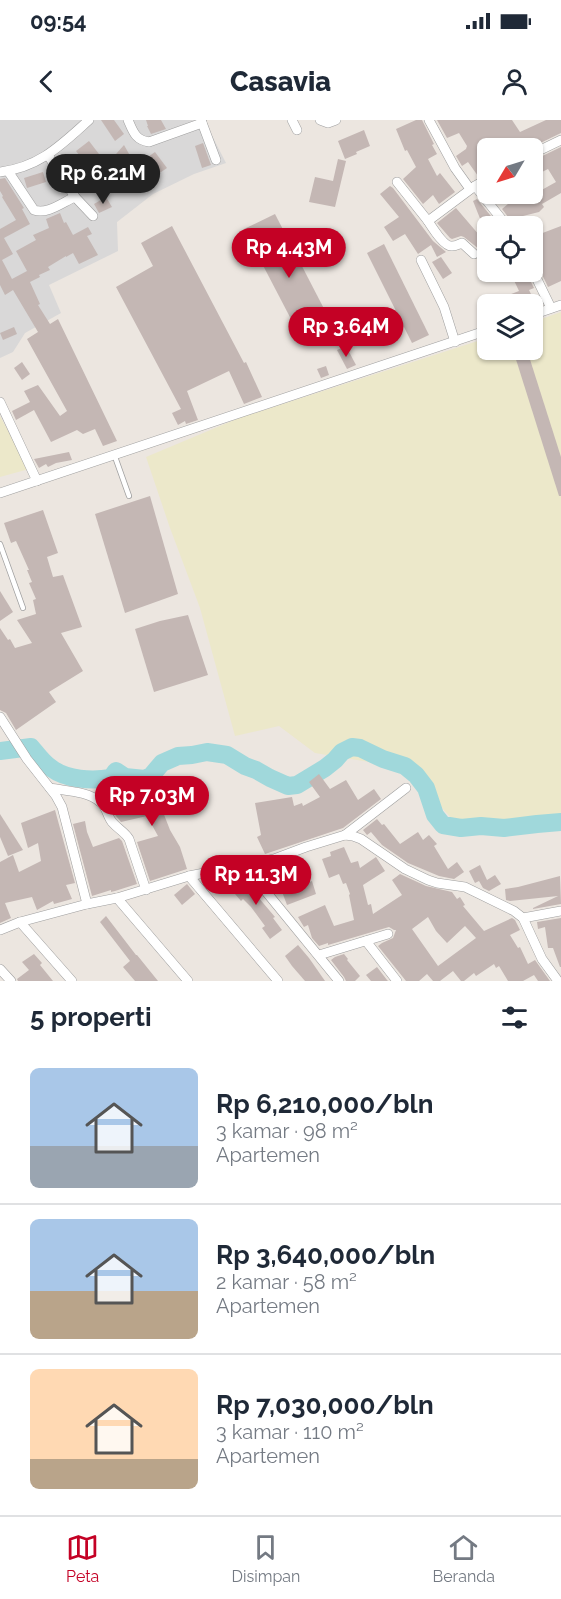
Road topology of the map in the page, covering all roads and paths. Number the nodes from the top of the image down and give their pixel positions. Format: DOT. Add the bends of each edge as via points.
graph roads {
  1 [pos="89,120"];
  2 [pos="128,120"];
  3 [pos="292,120"];
  4 [pos="320,120"];
  5 [pos="336,120"];
  6 [pos="429,120"];
  7 [pos="201,122"];
  8 [pos="297,130"];
  9 [pos="561,140"];
  10 [pos="543,149"];
  11 [pos="48,155"];
  12 [pos="216,160"];
  13 [pos="4,171"];
  14 [pos="397,182"];
  15 [pos="477,185"];
  16 [pos="473,188"];
  17 [pos="75,197"];
  18 [pos="93,216"];
  19 [pos="498,216"];
  20 [pos="428,221"];
  21 [pos="474,254"];
  22 [pos="421,260"];
  23 [pos="540,282"];
  24 [pos="556,306"];
  25 [pos="477,334"];
  26 [pos="455,342"];
  27 [pos="0,402"];
  28 [pos="114,454"];
  29 [pos="37,481"];
  30 [pos="0,493"];
  31 [pos="129,496"];
  32 [pos="0,544"];
  33 [pos="23,608"];
  34 [pos="0,717"];
  35 [pos="50,788"];
  36 [pos="406,788"];
  37 [pos="345,834"];
  38 [pos="245,866"];
  39 [pos="189,876"];
  40 [pos="146,890"];
  41 [pos="117,898"];
  42 [pos="87,904"];
  43 [pos="561,911"];
  44 [pos="524,918"];
  45 [pos="20,922"];
  46 [pos="0,930"];
  47 [pos="388,934"];
  48 [pos="366,941"];
  49 [pos="319,956"];
  50 [pos="0,969"];
  51 [pos="11,981"];
  52 [pos="72,981"];
  53 [pos="188,981"];
  54 [pos="278,981"];
  55 [pos="339,981"];
  56 [pos="398,981"];
  57 [pos="558,981"];
  1 -- 11 [label="street"];
  2 -- 7 [label="street" via="136,136 148,142"];
  3 -- 8 [label="street"];
  4 -- 5 [label="street"];
  6 -- 16 [label="street" via="455,168"];
  7 -- 12 [label="street"];
  9 -- 10 [label="street"];
  11 -- 13 [label="street" via="31,165"];
  11 -- 17 [label="street"];
  13 -- 17 [label="street" via="34,210 47,210"];
  14 -- 20 [label="street"];
  15 -- 16 [label="street"];
  16 -- 19 [label="street"];
  16 -- 20 [label="street"];
  17 -- 18 [label="street"];
  20 -- 21 [label="street" via="449,246 462,243"];
  22 -- 26 [label="street" via="444,307"];
  23 -- 24 [label="street"];
  25 -- 26 [label="street"];
  26 -- 28 [label="street"];
  27 -- 29 [label="street"];
  28 -- 29 [label="street"];
  28 -- 31 [label="lane"];
  29 -- 30 [label="street"];
  32 -- 33 [label="lane"];
  34 -- 35 [label="street"];
  35 -- 40 [label="street" via="92,796 101,802 113,823 127,835"];
  35 -- 42 [label="street" via="66,817"];
  36 -- 37 [label="street"];
  37 -- 38 [label="street"];
  37 -- 44 [label="street" via="361,839 428,880 465,887"];
  38 -- 39 [label="street"];
  38 -- 49 [label="street"];
  39 -- 40 [label="street"];
  39 -- 54 [label="street"];
  40 -- 41 [label="street"];
  41 -- 42 [label="street"];
  41 -- 53 [label="street"];
  42 -- 45 [label="street"];
  43 -- 44 [label="street"];
  44 -- 57 [label="street" via="542,959"];
  45 -- 46 [label="street"];
  45 -- 52 [label="street"];
  47 -- 48 [label="street"];
  48 -- 49 [label="street"];
  48 -- 56 [label="street"];
  49 -- 55 [label="street"];
  50 -- 51 [label="street"];
}
